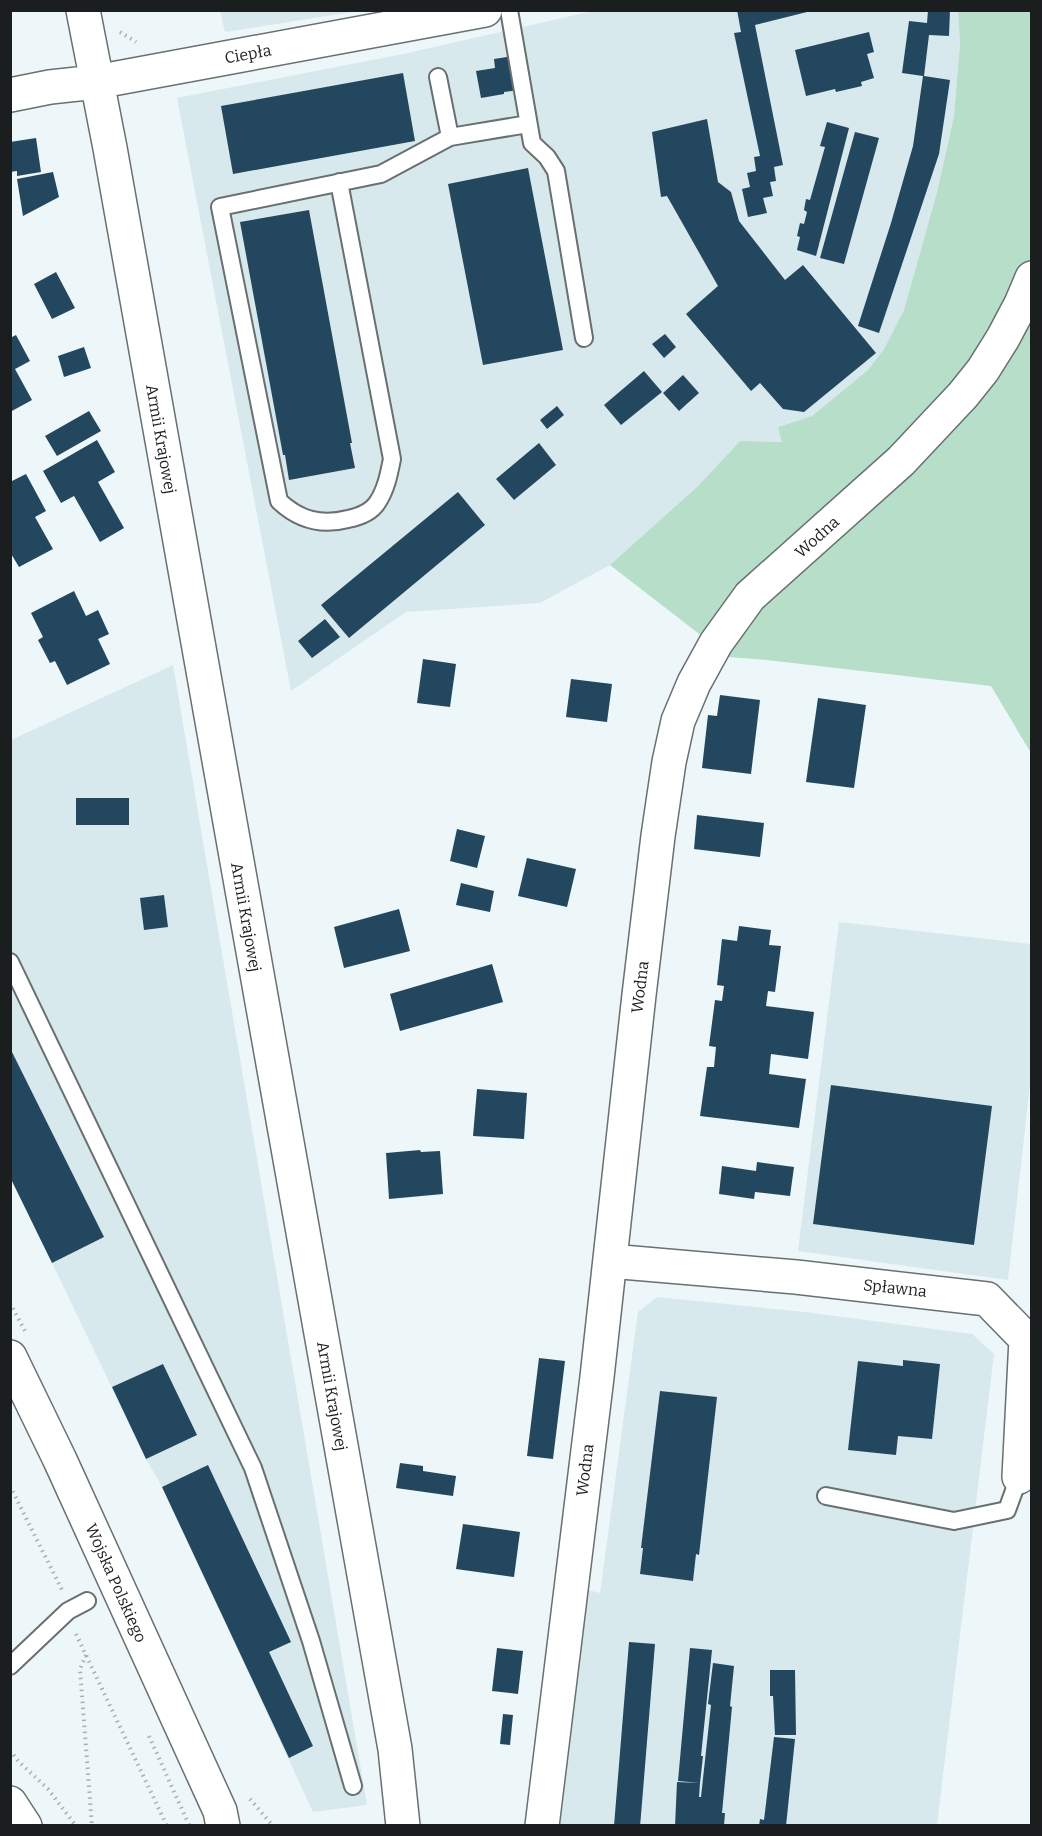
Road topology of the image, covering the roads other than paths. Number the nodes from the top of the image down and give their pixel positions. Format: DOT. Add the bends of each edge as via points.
graph roads {
  1 [pos="82,10"];
  2 [pos="485,10"];
  3 [pos="509,10"];
  4 [pos="438,77"];
  5 [pos="96,82"];
  6 [pos="10,95"];
  7 [pos="528,124"];
  8 [pos="450,137"];
  9 [pos="339,182"];
  10 [pos="1032,278"];
  11 [pos="584,338"];
  12 [pos="10,962"];
  13 [pos="610,1261"];
  14 [pos="1020,1319"];
  15 [pos="10,1357"];
  16 [pos="1019,1477"];
  17 [pos="826,1496"];
  18 [pos="87,1601"];
  19 [pos="10,1666"];
  20 [pos="353,1786"];
  21 [pos="10,1803"];
  22 [pos="225,1821"];
  23 [pos="25,1826"];
  24 [pos="403,1826"];
  25 [pos="542,1826"];
  1 -- 5 [label="street, Armii Krajowej"];
  2 -- 5 [label="street, Ciepła"];
  3 -- 7 [label="lane"];
  4 -- 8 [label="lane"];
  5 -- 6 [label="street, Ciepła"];
  5 -- 24 [label="street, Armii Krajowej" via="395,1749"];
  7 -- 8 [label="lane"];
  7 -- 11 [label="lane" via="532,143 556,171"];
  8 -- 9 [label="lane" via="381,174"];
  9 -- 9 [label="lane" via="392,459 386,486 376,505 359,516 332,523 290,512 279,501 220,207"];
  10 -- 13 [label="street, Wodna" via="1003,338 963,395 901,461 750,596 716,643 694,683 678,721 658,836"];
  12 -- 20 [label="lane" via="253,1468 311,1641"];
  13 -- 14 [label="street, Spławna" via="987,1299"];
  13 -- 25 [label="street, Wodna"];
  14 -- 16 [label="street, Spławna" via="1026,1339"];
  15 -- 22 [label="street, Wojska Polskiego"];
  16 -- 17 [label="lane" via="1007,1510 954,1521"];
  18 -- 19 [label="lane" via="68,1611"];
  21 -- 23 [label="street"];
}
